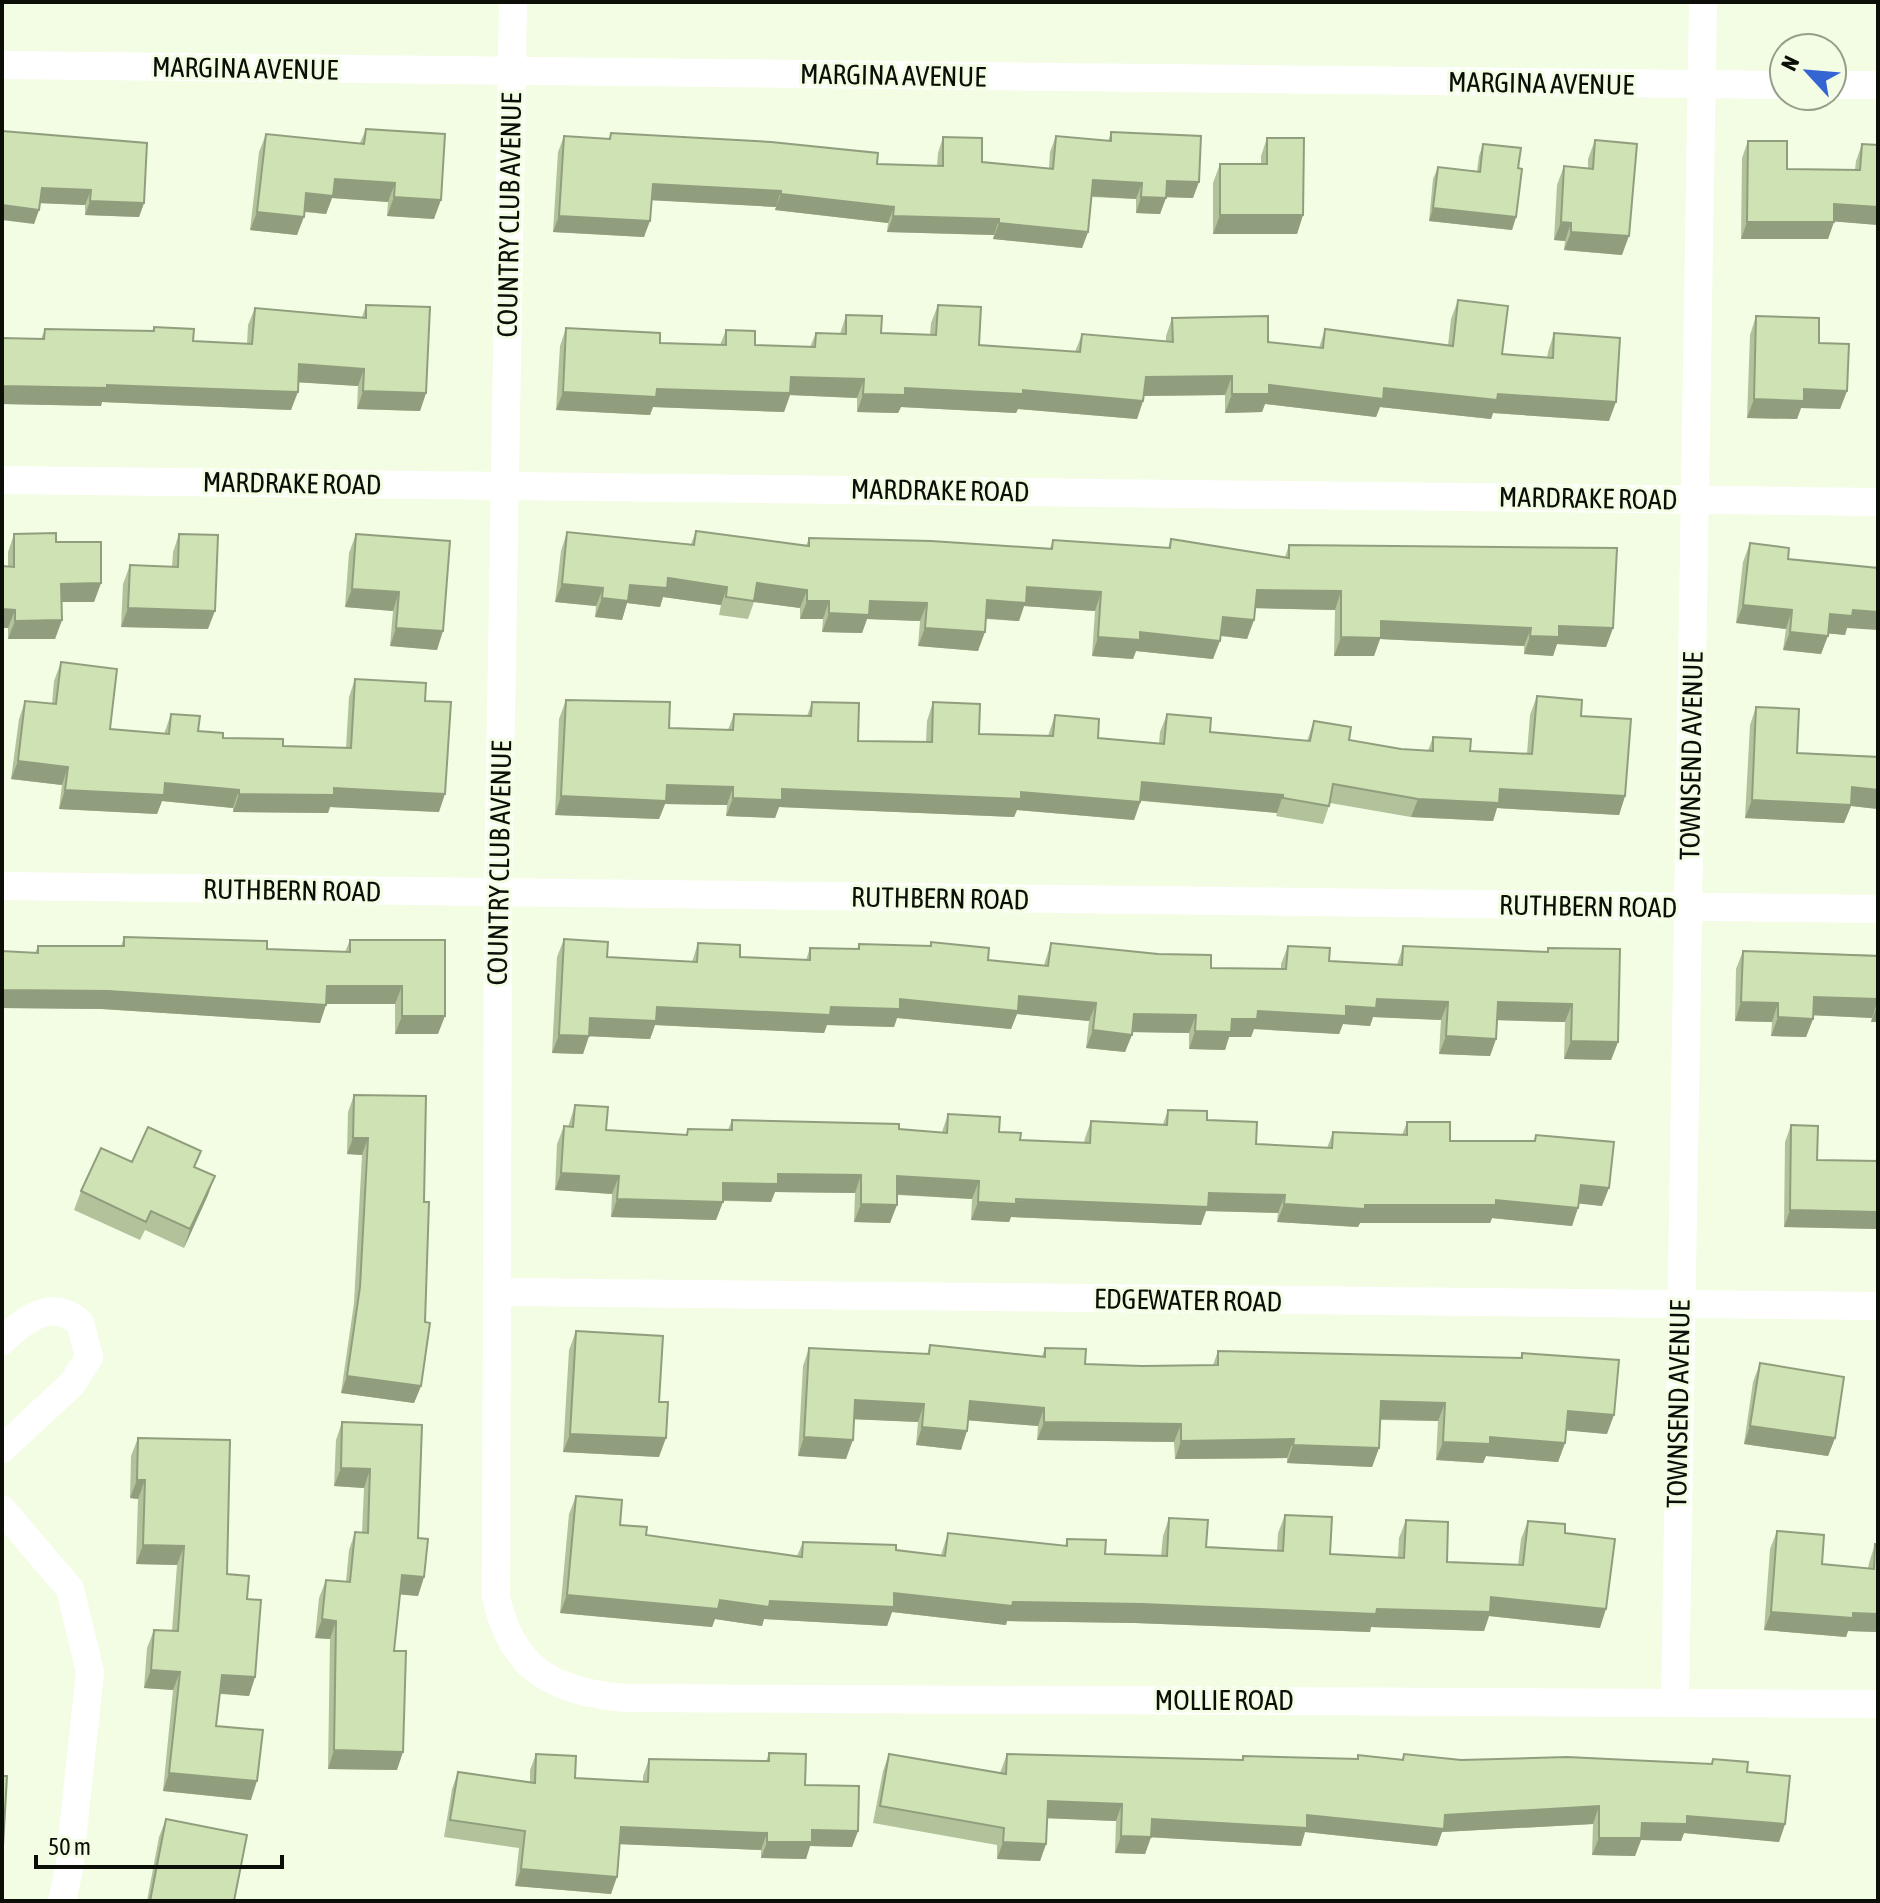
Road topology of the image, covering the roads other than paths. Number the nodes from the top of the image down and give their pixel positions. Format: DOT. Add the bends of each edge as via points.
graph roads {
  1 [pos="513,2"];
  2 [pos="1703,2"];
  3 [pos="2,65"];
  4 [pos="512,71"];
  5 [pos="1701,85"];
  6 [pos="1768,85"];
  7 [pos="1848,85"];
  8 [pos="1878,85"];
  9 [pos="2,480"];
  10 [pos="505,485"];
  11 [pos="1695,499"];
  12 [pos="1878,502"];
  13 [pos="2,886"];
  14 [pos="498,892"];
  15 [pos="1688,907"];
  16 [pos="1878,909"];
  17 [pos="497,1292"];
  18 [pos="1679,1305"];
  19 [pos="1878,1306"];
  20 [pos="2,1341"];
  21 [pos="2,1449"];
  22 [pos="2,1509"];
  23 [pos="571,1690"];
  24 [pos="1675,1701"];
  25 [pos="1878,1704"];
  26 [pos="62,1901"];
  1 -- 4 [label="street, COUNTRY CLUB AVENUE"];
  2 -- 5 [label="street, TOWNSEND AVENUE"];
  3 -- 4 [label="street, MARGINA AVENUE"];
  4 -- 5 [label="street, MARGINA AVENUE"];
  4 -- 10 [label="street, COUNTRY CLUB AVENUE"];
  5 -- 6 [label="street, MARGINA AVENUE"];
  5 -- 11 [label="street, TOWNSEND AVENUE"];
  7 -- 8 [label="street"];
  9 -- 10 [label="street, MARDRAKE ROAD"];
  10 -- 11 [label="street, MARDRAKE ROAD"];
  10 -- 14 [label="street, COUNTRY CLUB AVENUE"];
  11 -- 12 [label="street, MARDRAKE ROAD"];
  11 -- 15 [label="street, TOWNSEND AVENUE"];
  13 -- 14 [label="street, RUTHBERN ROAD"];
  14 -- 15 [label="street, RUTHBERN ROAD"];
  14 -- 17 [label="street, COUNTRY CLUB AVENUE"];
  15 -- 16 [label="street, RUTHBERN ROAD"];
  15 -- 18 [label="street, TOWNSEND AVENUE"];
  17 -- 18 [label="street, EDGEWATER ROAD"];
  17 -- 23 [label="street, COUNTRY CLUB AVENUE" via="496,1597 514,1648 530,1667"];
  18 -- 19 [label="street, EDGEWATER ROAD"];
  18 -- 24 [label="street, TOWNSEND AVENUE"];
  20 -- 21 [label="street" via="35,1314 62,1312 80,1323 89,1357 73,1383"];
  22 -- 26 [label="street" via="70,1589 90,1672"];
  23 -- 24 [label="street, MOLLIE ROAD" via="625,1698"];
  24 -- 25 [label="street, MOLLIE ROAD"];
}
